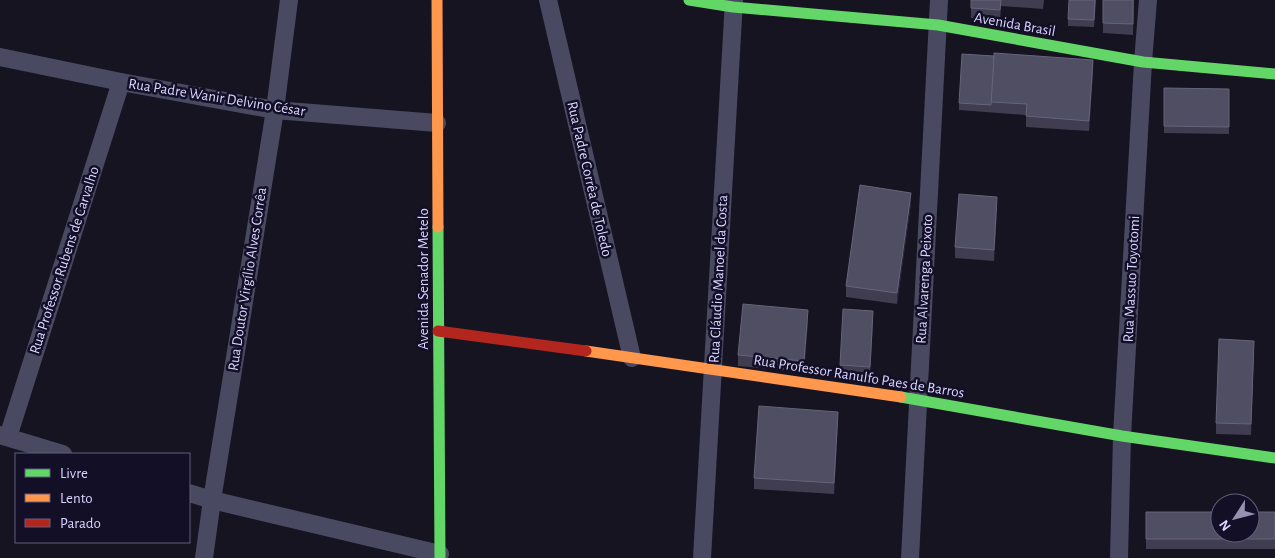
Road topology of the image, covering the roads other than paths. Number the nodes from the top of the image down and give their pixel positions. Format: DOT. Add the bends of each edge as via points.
graph roads {
  1 [pos="289,0"];
  2 [pos="437,0"];
  3 [pos="548,0"];
  4 [pos="689,0"];
  5 [pos="939,0"];
  6 [pos="1148,0"];
  7 [pos="734,3"];
  8 [pos="938,25"];
  9 [pos="0,57"];
  10 [pos="1144,62"];
  11 [pos="1275,74"];
  12 [pos="121,82"];
  13 [pos="275,110"];
  14 [pos="437,123"];
  15 [pos="438,331"];
  16 [pos="632,358"];
  17 [pos="714,369"];
  18 [pos="918,400"];
  19 [pos="4,436"];
  20 [pos="1122,436"];
  21 [pos="60,453"];
  22 [pos="1275,458"];
  23 [pos="190,493"];
  24 [pos="212,500"];
  25 [pos="440,556"];
  26 [pos="204,558"];
  27 [pos="702,558"];
  28 [pos="910,558"];
  29 [pos="1119,558"];
  1 -- 13 [label="street, Rua Doutor Virgílio Alves Corrêa"];
  2 -- 14 [label="street, Avenida Senador Metelo"];
  3 -- 16 [label="street, Rua Padre Corrêa de Toledo"];
  4 -- 7 [label="street, Avenida Brasil"];
  5 -- 8 [label="street, Rua Alvarenga Peixoto"];
  6 -- 10 [label="street, Rua Massuo Toyotomi"];
  7 -- 8 [label="street, Avenida Brasil"];
  7 -- 17 [label="street, Rua Cláudio Manoel da Costa"];
  8 -- 10 [label="street, Avenida Brasil"];
  8 -- 18 [label="street, Rua Alvarenga Peixoto"];
  9 -- 12 [label="street, Rua Padre Wanir Delvino César"];
  10 -- 11 [label="street, Avenida Brasil"];
  10 -- 20 [label="street, Rua Massuo Toyotomi"];
  12 -- 13 [label="street, Rua Padre Wanir Delvino César"];
  12 -- 19 [label="street, Rua Professor Rubens de Carvalho"];
  13 -- 14 [label="street, Rua Padre Wanir Delvino César"];
  13 -- 24 [label="street, Rua Doutor Virgílio Alves Corrêa"];
  14 -- 15 [label="street, Avenida Senador Metelo"];
  15 -- 16 [label="street, Rua Professor Ranulfo Paes de Barros"];
  15 -- 25 [label="street, Avenida Senador Metelo"];
  16 -- 17 [label="street, Rua Professor Ranulfo Paes de Barros"];
  17 -- 18 [label="street, Rua Professor Ranulfo Paes de Barros"];
  17 -- 27 [label="street, Rua Cláudio Manoel da Costa"];
  18 -- 20 [label="street, Rua Professor Ranulfo Paes de Barros"];
  18 -- 28 [label="street, Rua Alvarenga Peixoto"];
  19 -- 21 [label="street"];
  20 -- 22 [label="street, Rua Professor Ranulfo Paes de Barros"];
  20 -- 29 [label="street, Rua Massuo Toyotomi"];
  23 -- 24 [label="street"];
  24 -- 25 [label="street"];
  24 -- 26 [label="street, Rua Doutor Virgílio Alves Corrêa"];
}
